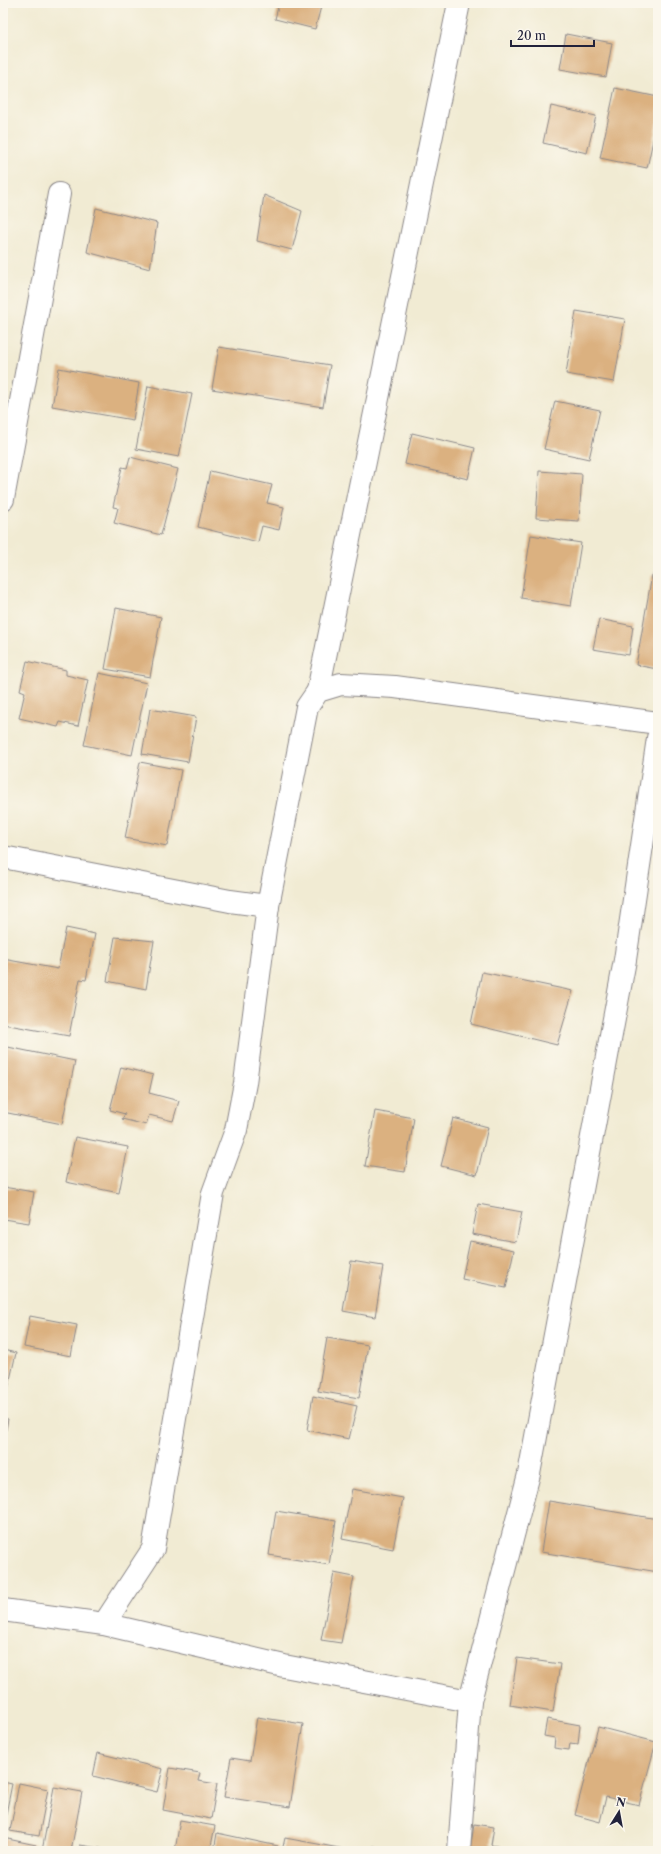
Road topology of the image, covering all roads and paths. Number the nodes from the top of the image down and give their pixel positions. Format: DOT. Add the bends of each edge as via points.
graph roads {
  1 [pos="459,3"];
  2 [pos="59,194"];
  3 [pos="3,498"];
  4 [pos="318,691"];
  5 [pos="658,723"];
  6 [pos="658,738"];
  7 [pos="3,857"];
  8 [pos="268,906"];
  9 [pos="3,1610"];
  10 [pos="104,1624"];
  11 [pos="470,1701"];
  12 [pos="459,1851"];
  1 -- 4 [label="street"];
  2 -- 3 [label="street"];
  4 -- 5 [label="street" via="341,684 395,687"];
  4 -- 8 [label="street" via="307,707"];
  6 -- 11 [label="street" via="625,960 529,1474"];
  7 -- 8 [label="street" via="230,902"];
  8 -- 10 [label="street" via="245,1083 236,1130 214,1192 154,1549"];
  9 -- 10 [label="street"];
  10 -- 11 [label="street" via="284,1666"];
  11 -- 12 [label="street"];
}
